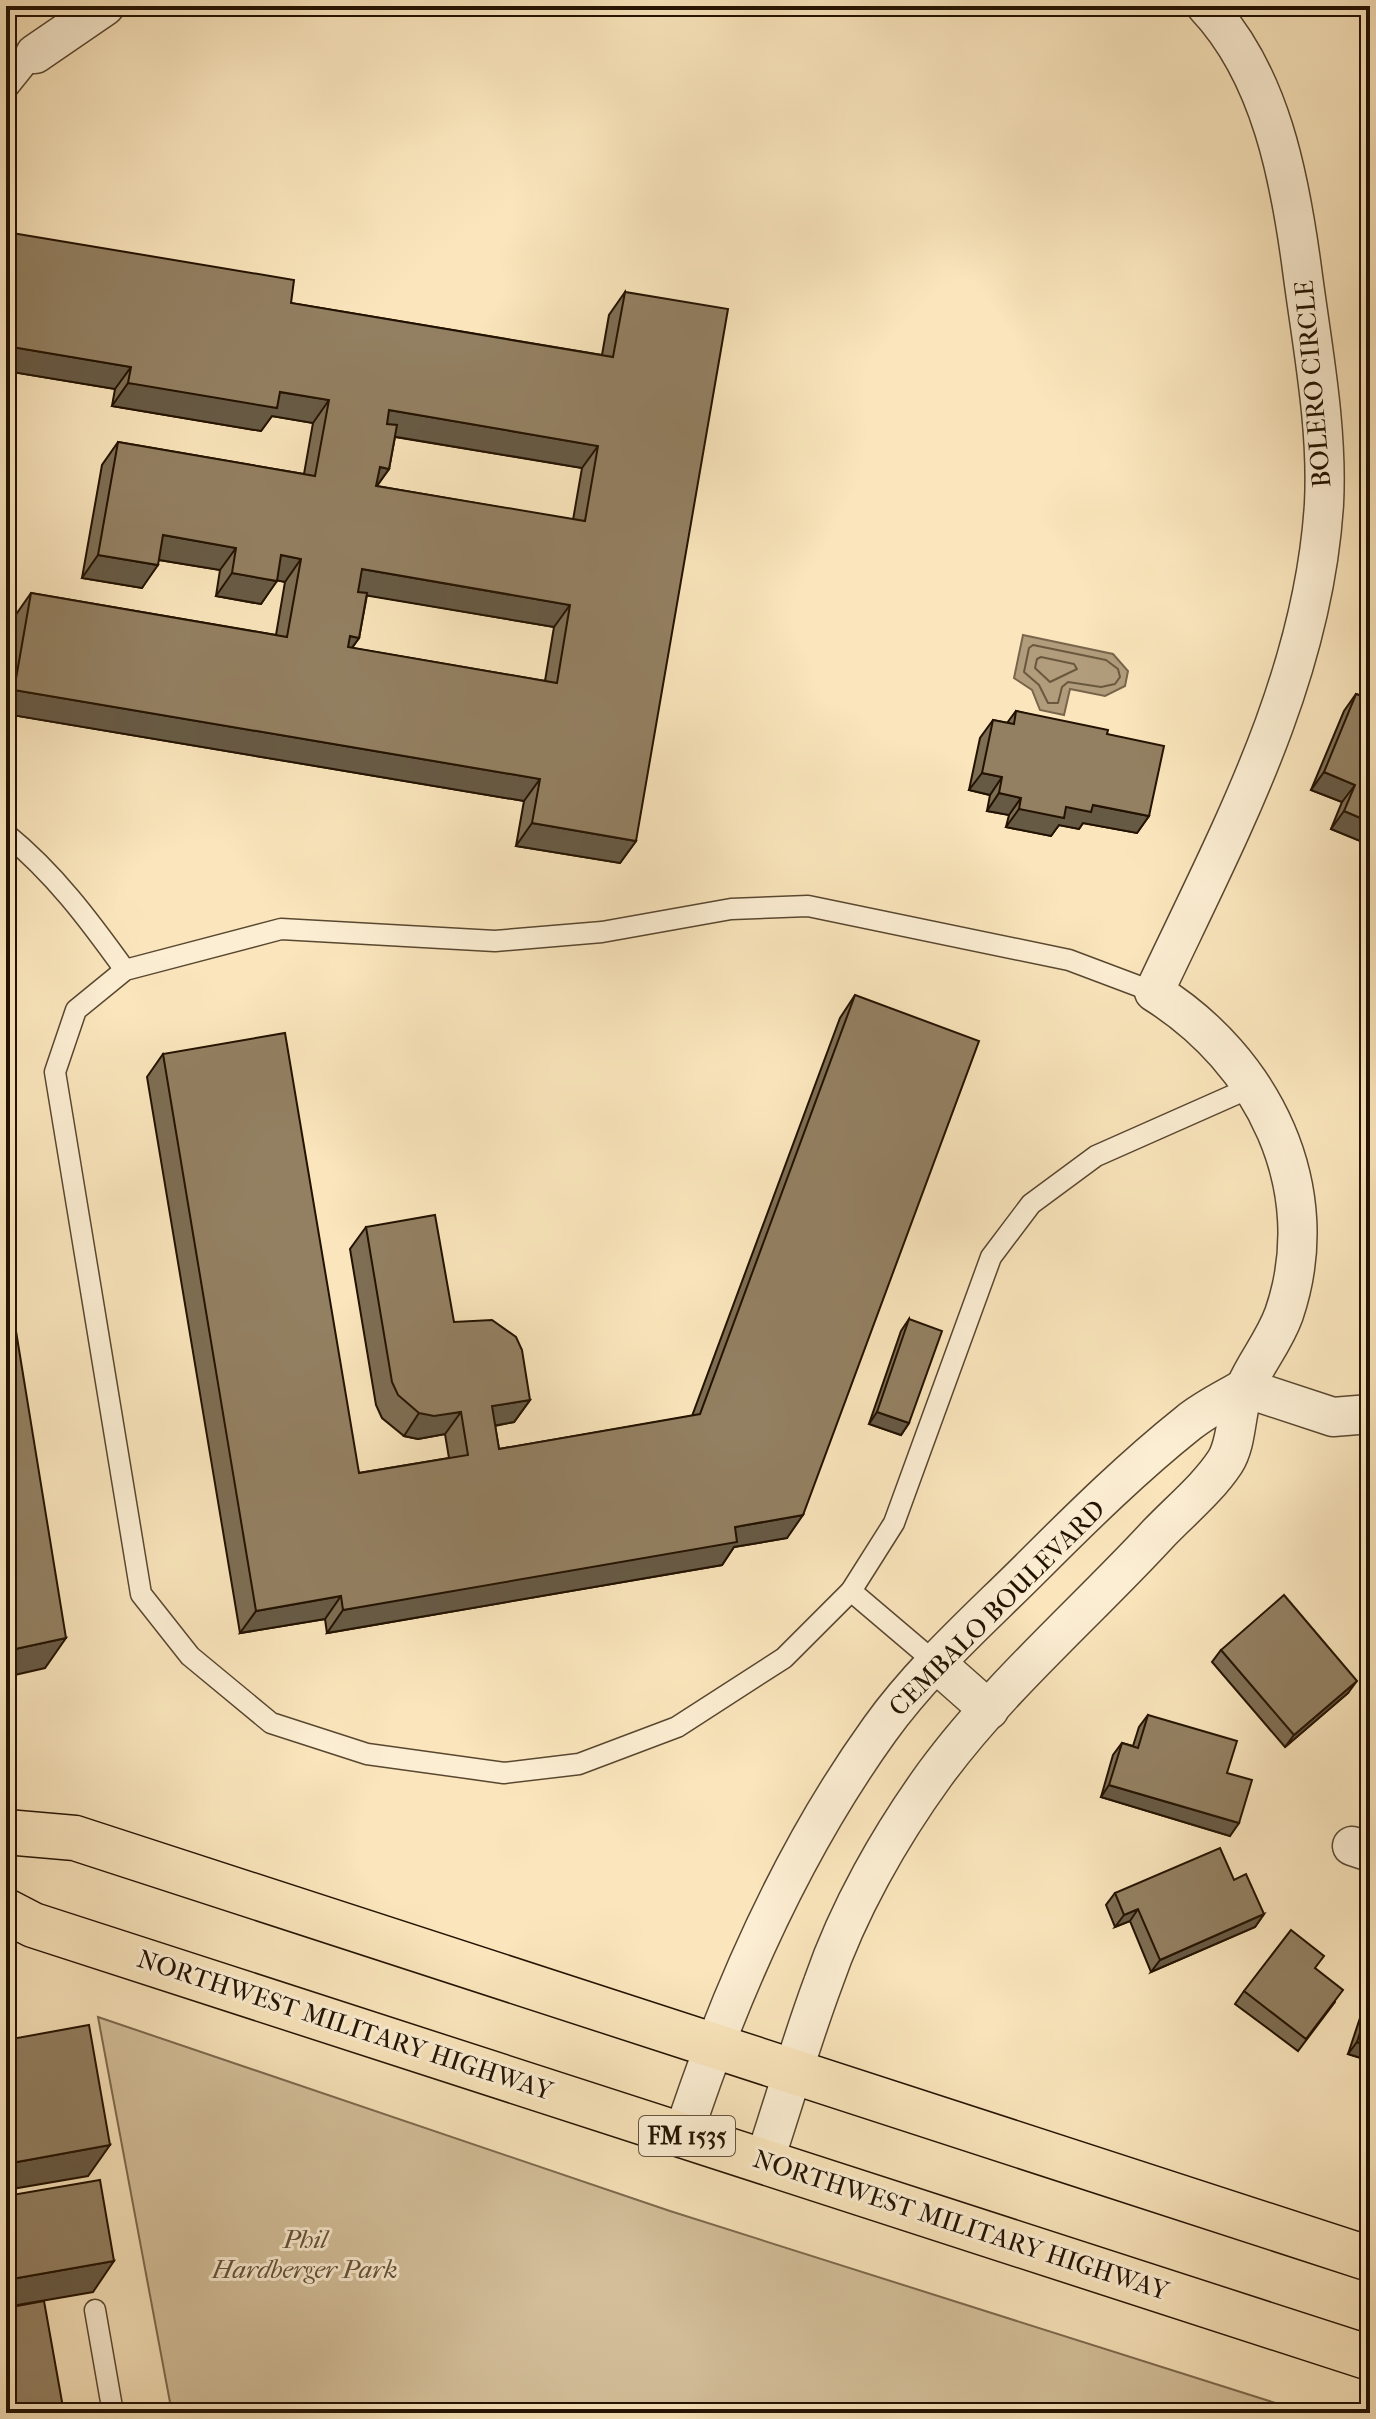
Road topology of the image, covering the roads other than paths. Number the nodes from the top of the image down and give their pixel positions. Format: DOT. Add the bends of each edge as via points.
graph roads {
  1 [pos="105,6"];
  2 [pos="1206,6"];
  3 [pos="35,54"];
  4 [pos="6,90"];
  5 [pos="6,834"];
  6 [pos="125,970"];
  7 [pos="1154,992"];
  8 [pos="1254,1086"];
  9 [pos="1245,1388"];
  10 [pos="1370,1414"];
  11 [pos="851,1591"];
  12 [pos="937,1664"];
  13 [pos="989,1710"];
  14 [pos="6,1832"];
  15 [pos="6,1911"];
  16 [pos="713,2043"];
  17 [pos="795,2070"];
  18 [pos="683,2135"];
  19 [pos="764,2162"];
  20 [pos="1370,2259"];
  21 [pos="95,2310"];
  22 [pos="1370,2358"];
  23 [pos="113,2413"];
  1 -- 3 [label="street"];
  2 -- 7 [label="street, BOLERO CIRCLE" via="1220,20 1266,103 1291,188 1322,425 1324,503 1312,592 1276,726"];
  3 -- 4 [label="lane"];
  5 -- 6 [label="lane" via="76,902"];
  6 -- 7 [label="lane" via="281,929 495,941 602,932 731,909 808,906 1069,960"];
  6 -- 11 [label="lane" via="76,1010 55,1072 141,1594 190,1656 271,1723 367,1754 504,1773 579,1764 677,1727 784,1658"];
  7 -- 8 [label="street, CEMBALO BOULEVARD" via="1191,1015"];
  8 -- 9 [label="street, CEMBALO BOULEVARD" via="1285,1148 1297,1199 1298,1248 1273,1343"];
  8 -- 11 [label="lane" via="1096,1156 1031,1204 991,1257 894,1523"];
  9 -- 10 [label="street" via="1333,1417"];
  9 -- 12 [label="street, CEMBALO BOULEVARD" via="1178,1432 1057,1542"];
  9 -- 13 [label="street, CEMBALO BOULEVARD" via="1226,1460"];
  11 -- 12 [label="lane"];
  12 -- 13 [label="street"];
  12 -- 16 [label="street, CEMBALO BOULEVARD" via="881,1727 815,1830"];
  13 -- 17 [label="street, CEMBALO BOULEVARD" via="935,1775 870,1878 823,1980"];
  14 -- 16 [label="main road" via="75,1838"];
  15 -- 18 [label="main road, NORTHWEST MILITARY HIGHWAY / FM 1535" via="33,1925"];
  16 -- 17 [label="main road"];
  16 -- 18 [label="street, CEMBALO BOULEVARD"];
  17 -- 19 [label="street, CEMBALO BOULEVARD"];
  17 -- 20 [label="main road"];
  18 -- 19 [label="main road, NORTHWEST MILITARY HIGHWAY / FM 1535"];
  19 -- 22 [label="main road, NORTHWEST MILITARY HIGHWAY / FM 1535"];
  21 -- 23 [label="lane"];
}
